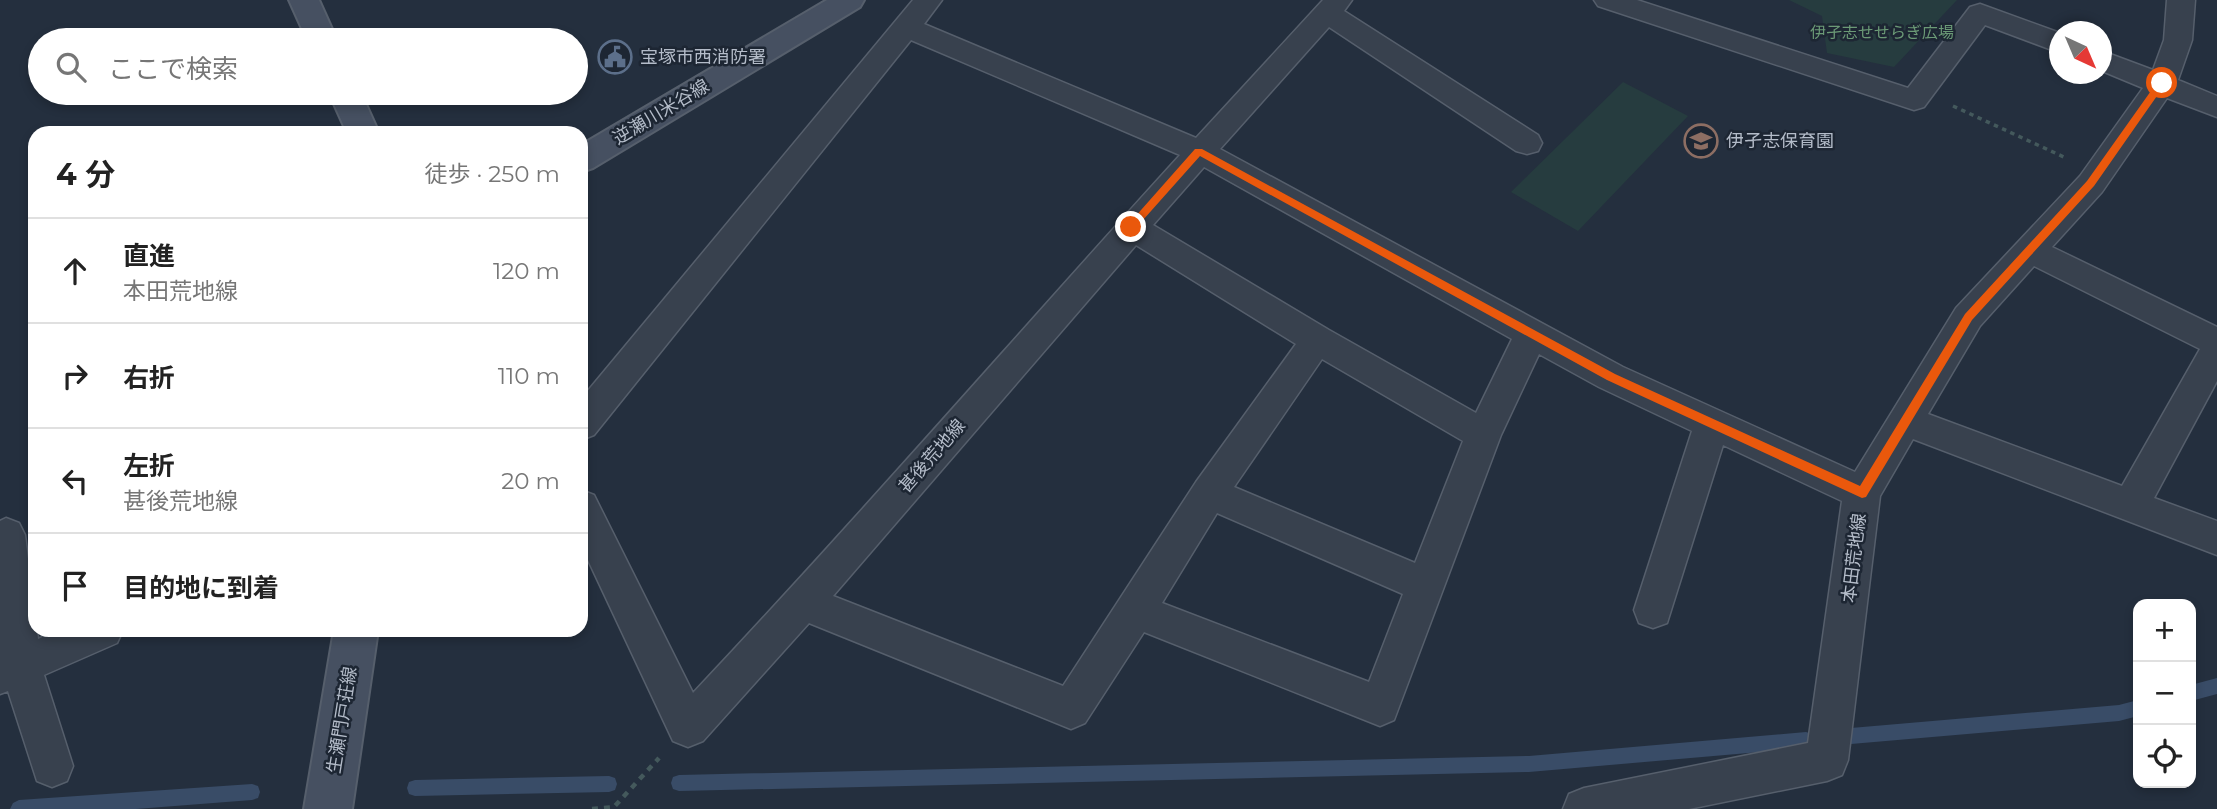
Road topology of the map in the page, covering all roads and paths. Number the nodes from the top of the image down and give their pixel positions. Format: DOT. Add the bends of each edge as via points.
graph roads {
  1 [pos="304,0"];
  2 [pos="849,0"];
  3 [pos="928,0"];
  4 [pos="1608,0"];
  5 [pos="2181,0"];
  6 [pos="1332,6"];
  7 [pos="1981,6"];
  8 [pos="906,27"];
  9 [pos="317,28"];
  10 [pos="2049,39"];
  11 [pos="2112,64"];
  12 [pos="2162,83"];
  13 [pos="1921,91"];
  14 [pos="350,105"];
  15 [pos="2217,107"];
  16 [pos="360,126"];
  17 [pos="1527,143"];
  18 [pos="1199,151"];
  19 [pos="588,156"];
  20 [pos="2098,173"];
  21 [pos="1131,227"];
  22 [pos="2030,250"];
  23 [pos="1532,333"];
  24 [pos="1317,340"];
  25 [pos="2217,342"];
  26 [pos="2217,349"];
  27 [pos="588,416"];
  28 [pos="1906,421"];
  29 [pos="1712,424"];
  30 [pos="1483,435"];
  31 [pos="1209,493"];
  32 [pos="1862,493"];
  33 [pos="2130,506"];
  34 [pos="588,520"];
  35 [pos="6,535"];
  36 [pos="2217,538"];
  37 [pos="1424,585"];
  38 [pos="804,603"];
  39 [pos="1653,610"];
  40 [pos="1136,611"];
  41 [pos="87,637"];
  42 [pos="355,637"];
  43 [pos="11,670"];
  44 [pos="688,727"];
  45 [pos="52,766"];
  46 [pos="328,809"];
  47 [pos="592,809"];
  48 [pos="1584,809"];
  1 -- 9 [label="street"];
  2 -- 19 [label="street, 逆瀬川米谷線"];
  3 -- 8 [label="street"];
  4 -- 13 [label="street" via="1914,100"];
  5 -- 12 [label="street, 本田荒地線" via="2178,40"];
  6 -- 17 [label="street"];
  6 -- 18 [label="street, 甚後荒地線"];
  7 -- 10 [label="street"];
  7 -- 13 [label="street"];
  8 -- 18 [label="street"];
  8 -- 27 [label="street"];
  11 -- 12 [label="street"];
  12 -- 15 [label="street"];
  12 -- 20 [label="street, 本田荒地線"];
  13 -- 20 [label="path"];
  14 -- 16 [label="street"];
  18 -- 21 [label="street, 甚後荒地線"];
  18 -- 23 [label="street"];
  20 -- 22 [label="street, 本田荒地線"];
  21 -- 24 [label="street"];
  21 -- 38 [label="street, 甚後荒地線"];
  22 -- 25 [label="street"];
  22 -- 28 [label="street, 本田荒地線" via="1968,317"];
  23 -- 29 [label="street" via="1611,377"];
  23 -- 30 [label="street"];
  24 -- 30 [label="street"];
  24 -- 31 [label="street"];
  26 -- 33 [label="street"];
  28 -- 32 [label="street, 本田荒地線"];
  28 -- 33 [label="street"];
  29 -- 32 [label="street"];
  29 -- 39 [label="street"];
  30 -- 37 [label="street"];
  31 -- 37 [label="street"];
  31 -- 40 [label="street"];
  32 -- 48 [label="street, 本田荒地線" via="1827,760"];
  33 -- 36 [label="street"];
  34 -- 44 [label="street"];
  35 -- 43 [label="street"];
  37 -- 40 [label="street" via="1380,706"];
  38 -- 40 [label="street" via="1071,709"];
  38 -- 44 [label="street, 甚後荒地線"];
  41 -- 43 [label="street"];
  42 -- 46 [label="street, 生瀬門戸荘線"];
  43 -- 45 [label="street"];
  44 -- 47 [label="path" via="614,807"];
}
